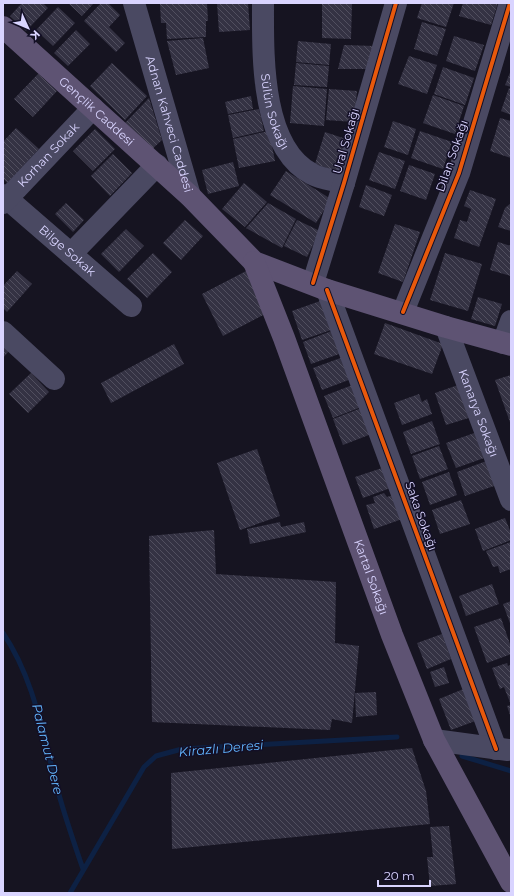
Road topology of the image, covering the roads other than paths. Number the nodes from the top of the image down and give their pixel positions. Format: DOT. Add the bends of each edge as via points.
graph roads {
  1 [pos="134,3"];
  2 [pos="263,3"];
  3 [pos="396,3"];
  4 [pos="510,3"];
  5 [pos="3,27"];
  6 [pos="93,108"];
  7 [pos="157,166"];
  8 [pos="344,183"];
  9 [pos="190,196"];
  10 [pos="4,199"];
  11 [pos="71,254"];
  12 [pos="254,262"];
  13 [pos="320,286"];
  14 [pos="131,306"];
  15 [pos="403,312"];
  16 [pos="511,321"];
  17 [pos="446,327"];
  18 [pos="3,332"];
  19 [pos="507,344"];
  20 [pos="54,379"];
  21 [pos="511,500"];
  22 [pos="434,740"];
  23 [pos="504,750"];
  24 [pos="511,882"];
  1 -- 9 [label="street, Adnan Kahveci Caddesi"];
  2 -- 8 [label="street, Sülün Sokağı" via="263,68 276,132 291,157 312,174"];
  3 -- 8 [label="street, Ural Sokağı"];
  4 -- 15 [label="street, Dilan Sokağı" via="459,173"];
  5 -- 6 [label="main road, Gençlik Caddesi"];
  6 -- 7 [label="main road, Gençlik Caddesi"];
  6 -- 10 [label="street, Korhan Sokak"];
  7 -- 9 [label="main road, Gençlik Caddesi"];
  7 -- 11 [label="street"];
  8 -- 13 [label="street, Ural Sokağı"];
  9 -- 12 [label="main road, Adnan Kahveci Caddesi"];
  10 -- 11 [label="street, Bilge Sokak"];
  11 -- 14 [label="street, Bilge Sokak"];
  12 -- 13 [label="main road, Adnan Kahveci Caddesi"];
  12 -- 22 [label="main road, Kartal Sokağı" via="392,635"];
  13 -- 15 [label="main road, Adnan Kahveci Caddesi"];
  13 -- 23 [label="street, Saka Sokağı"];
  15 -- 17 [label="main road, Adnan Kahveci Caddesi"];
  16 -- 19 [label="street"];
  17 -- 19 [label="main road, Adnan Kahveci Caddesi"];
  17 -- 21 [label="street, Kanarya Sokağı"];
  18 -- 20 [label="street"];
  22 -- 23 [label="street"];
  22 -- 24 [label="main road, Kartal Sokağı"];
}
